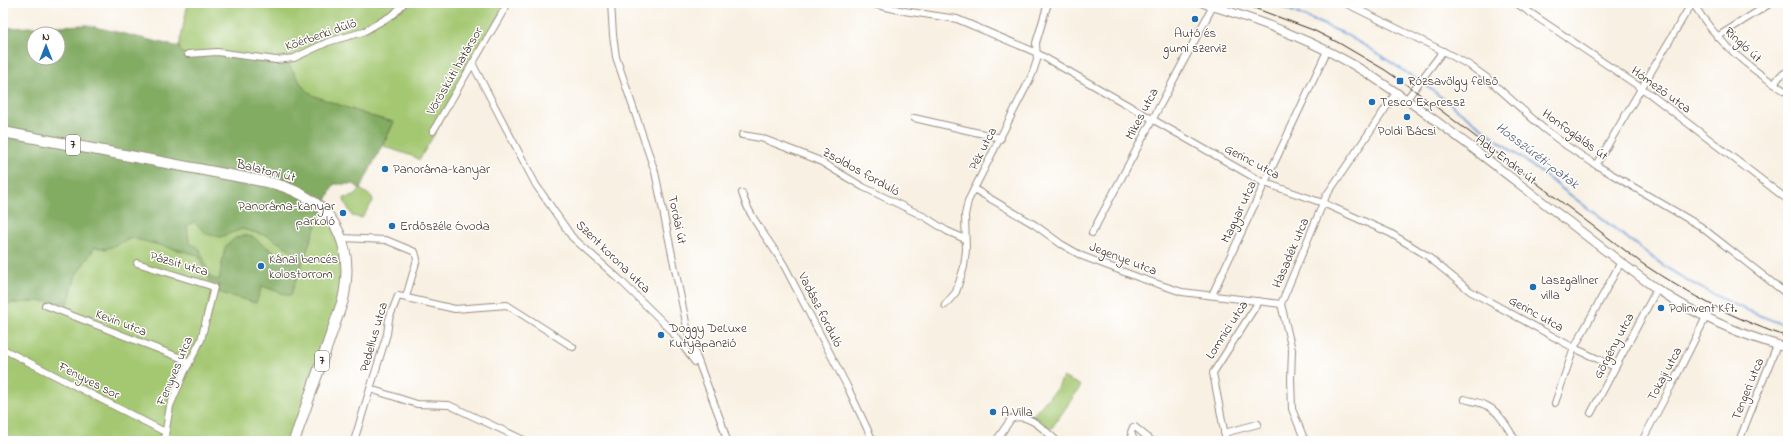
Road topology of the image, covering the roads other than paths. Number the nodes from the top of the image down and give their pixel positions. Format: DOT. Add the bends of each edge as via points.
graph roads {
  1 [pos="404,3"];
  2 [pos="508,3"];
  3 [pos="611,3"];
  4 [pos="868,3"];
  5 [pos="1048,3"];
  6 [pos="1203,3"];
  7 [pos="1345,3"];
  8 [pos="1516,3"];
  9 [pos="1771,3"];
  10 [pos="1693,4"];
  11 [pos="1213,6"];
  12 [pos="1717,37"];
  13 [pos="1327,51"];
  14 [pos="1443,51"];
  15 [pos="1036,52"];
  16 [pos="188,54"];
  17 [pos="472,63"];
  18 [pos="1788,71"];
  19 [pos="1774,84"];
  20 [pos="1641,88"];
  21 [pos="1396,93"];
  22 [pos="1788,93"];
  23 [pos="1406,100"];
  24 [pos="914,118"];
  25 [pos="1152,118"];
  26 [pos="433,131"];
  27 [pos="3,132"];
  28 [pos="742,135"];
  29 [pos="1001,138"];
  30 [pos="1596,165"];
  31 [pos="1265,183"];
  32 [pos="974,189"];
  33 [pos="742,193"];
  34 [pos="1788,200"];
  35 [pos="1323,203"];
  36 [pos="1092,233"];
  37 [pos="342,238"];
  38 [pos="965,239"];
  39 [pos="1621,262"];
  40 [pos="137,263"];
  41 [pos="214,287"];
  42 [pos="1657,289"];
  43 [pos="1788,294"];
  44 [pos="1212,295"];
  45 [pos="406,297"];
  46 [pos="1259,301"];
  47 [pos="1281,304"];
  48 [pos="45,305"];
  49 [pos="946,305"];
  50 [pos="1706,317"];
  51 [pos="1777,345"];
  52 [pos="573,347"];
  53 [pos="3,348"];
  54 [pos="1574,348"];
  55 [pos="1788,348"];
  56 [pos="189,364"];
  57 [pos="1615,367"];
  58 [pos="704,375"];
  59 [pos="370,389"];
  60 [pos="1464,399"];
  61 [pos="1556,403"];
  62 [pos="1591,413"];
  63 [pos="1258,424"];
  64 [pos="165,432"];
  65 [pos="1224,433"];
  66 [pos="164,441"];
  67 [pos="294,441"];
  68 [pos="354,441"];
  69 [pos="526,441"];
  70 [pos="727,441"];
  71 [pos="873,441"];
  72 [pos="996,441"];
  73 [pos="1057,441"];
  74 [pos="1134,441"];
  75 [pos="1152,441"];
  76 [pos="1226,441"];
  77 [pos="1305,441"];
  78 [pos="1516,441"];
  79 [pos="1642,441"];
  80 [pos="1739,441"];
  1 -- 16 [label="street, Kőérberki dűlő" via="394,14 367,30 328,42 294,58 276,60 217,52"];
  2 -- 17 [label="street, Vöröskúti határsor"];
  3 -- 58 [label="street, Tordai út" via="616,57 655,172 689,337"];
  4 -- 15 [label="street, Gerinc utca" via="957,19"];
  5 -- 15 [label="street, Pék utca" via="1036,43"];
  6 -- 11 [label="street, Ady Endre út"];
  7 -- 14 [label="street, Honfoglalás út"];
  8 -- 20 [label="street, Hómező utca"];
  9 -- 12 [label="street"];
  10 -- 12 [label="street, Ringló út"];
  10 -- 20 [label="street"];
  11 -- 13 [label="street, Ady Endre út" via="1255,20"];
  11 -- 25 [label="street, Mikes utca"];
  12 -- 19 [label="street, Ringló út" via="1757,73"];
  13 -- 21 [label="street, Ady Endre út"];
  13 -- 31 [label="street, Magyar utca"];
  14 -- 23 [label="street"];
  14 -- 30 [label="street, Honfoglalás út" via="1487,78 1543,128"];
  15 -- 25 [label="street, Gerinc utca"];
  15 -- 29 [label="street, Pék utca" via="1037,60 1032,75"];
  17 -- 26 [label="street, Vöröskúti határsor"];
  17 -- 58 [label="street, Szent korona utca" via="540,191 572,237 670,329"];
  18 -- 19 [label="street"];
  19 -- 22 [label="street, Ringló út"];
  20 -- 30 [label="street"];
  20 -- 34 [label="street, Hómező utca"];
  21 -- 23 [label="street, Ady Endre út"];
  21 -- 35 [label="street, Hasadék utca"];
  23 -- 39 [label="street, Ady Endre út"];
  24 -- 29 [label="street"];
  25 -- 31 [label="street, Gerinc utca"];
  25 -- 36 [label="street, Mikes utca"];
  27 -- 37 [label="main road, Balatoni út / 7" via="283,186 319,206 331,219"];
  28 -- 38 [label="street, Zsoldos forduló" via="760,138 818,160 863,187"];
  29 -- 32 [label="street, Pék utca"];
  30 -- 43 [label="street, Honfoglalás út" via="1700,226"];
  31 -- 35 [label="street, Gerinc utca"];
  31 -- 44 [label="street, Magyar utca"];
  32 -- 38 [label="street, Pék utca" via="965,211"];
  32 -- 44 [label="street, Jegenye utca" via="1082,256 1182,292"];
  33 -- 71 [label="street, Vadász forduló" via="746,204 776,250"];
  35 -- 47 [label="street, Hasadék utca"];
  35 -- 54 [label="street, Gerinc utca" via="1396,237 1426,255 1470,291"];
  37 -- 45 [label="street, Pedellus utca" via="386,240 415,252 417,259"];
  37 -- 67 [label="main road, Balatoni út / 7" via="347,266 343,300"];
  38 -- 49 [label="street, Pék utca" via="962,273 956,292"];
  39 -- 42 [label="street, Ady Endre út"];
  39 -- 54 [label="street"];
  40 -- 41 [label="street, Pázsit utca"];
  41 -- 56 [label="street, Fenyves utca" via="201,340"];
  42 -- 50 [label="street, Ady Endre út"];
  42 -- 57 [label="street, Görgény utca"];
  44 -- 46 [label="street, Jegenye utca"];
  45 -- 52 [label="street" via="456,309 507,305"];
  45 -- 59 [label="street, Pedellus utca" via="400,295 396,298"];
  46 -- 47 [label="street, Jegenye utca"];
  46 -- 65 [label="street, Lomnici utca" via="1213,373"];
  47 -- 77 [label="street, Hasadék utca" via="1292,350 1292,409"];
  48 -- 56 [label="street, Kevin utca" via="180,358"];
  50 -- 51 [label="street, Ady Endre út"];
  50 -- 79 [label="street, Tokaji utca"];
  51 -- 55 [label="street, Ady Endre út"];
  51 -- 80 [label="street, Tengeri utca"];
  53 -- 64 [label="street, Fenyves sor"];
  54 -- 57 [label="street, Gerinc utca"];
  54 -- 61 [label="street"];
  56 -- 64 [label="street, Fenyves utca" via="170,406"];
  57 -- 62 [label="street, Görgény utca"];
  58 -- 70 [label="street, Tordai út"];
  59 -- 68 [label="street, Pedellus utca"];
  59 -- 69 [label="street" via="417,404 449,405"];
  60 -- 78 [label="street" via="1492,409"];
  63 -- 65 [label="street"];
  64 -- 66 [label="street, Fenyves utca"];
  65 -- 76 [label="street, Lomnici utca"];
  72 -- 73 [label="street" via="1012,419 1023,417"];
  74 -- 75 [label="street" via="1130,432 1133,427"];
}
